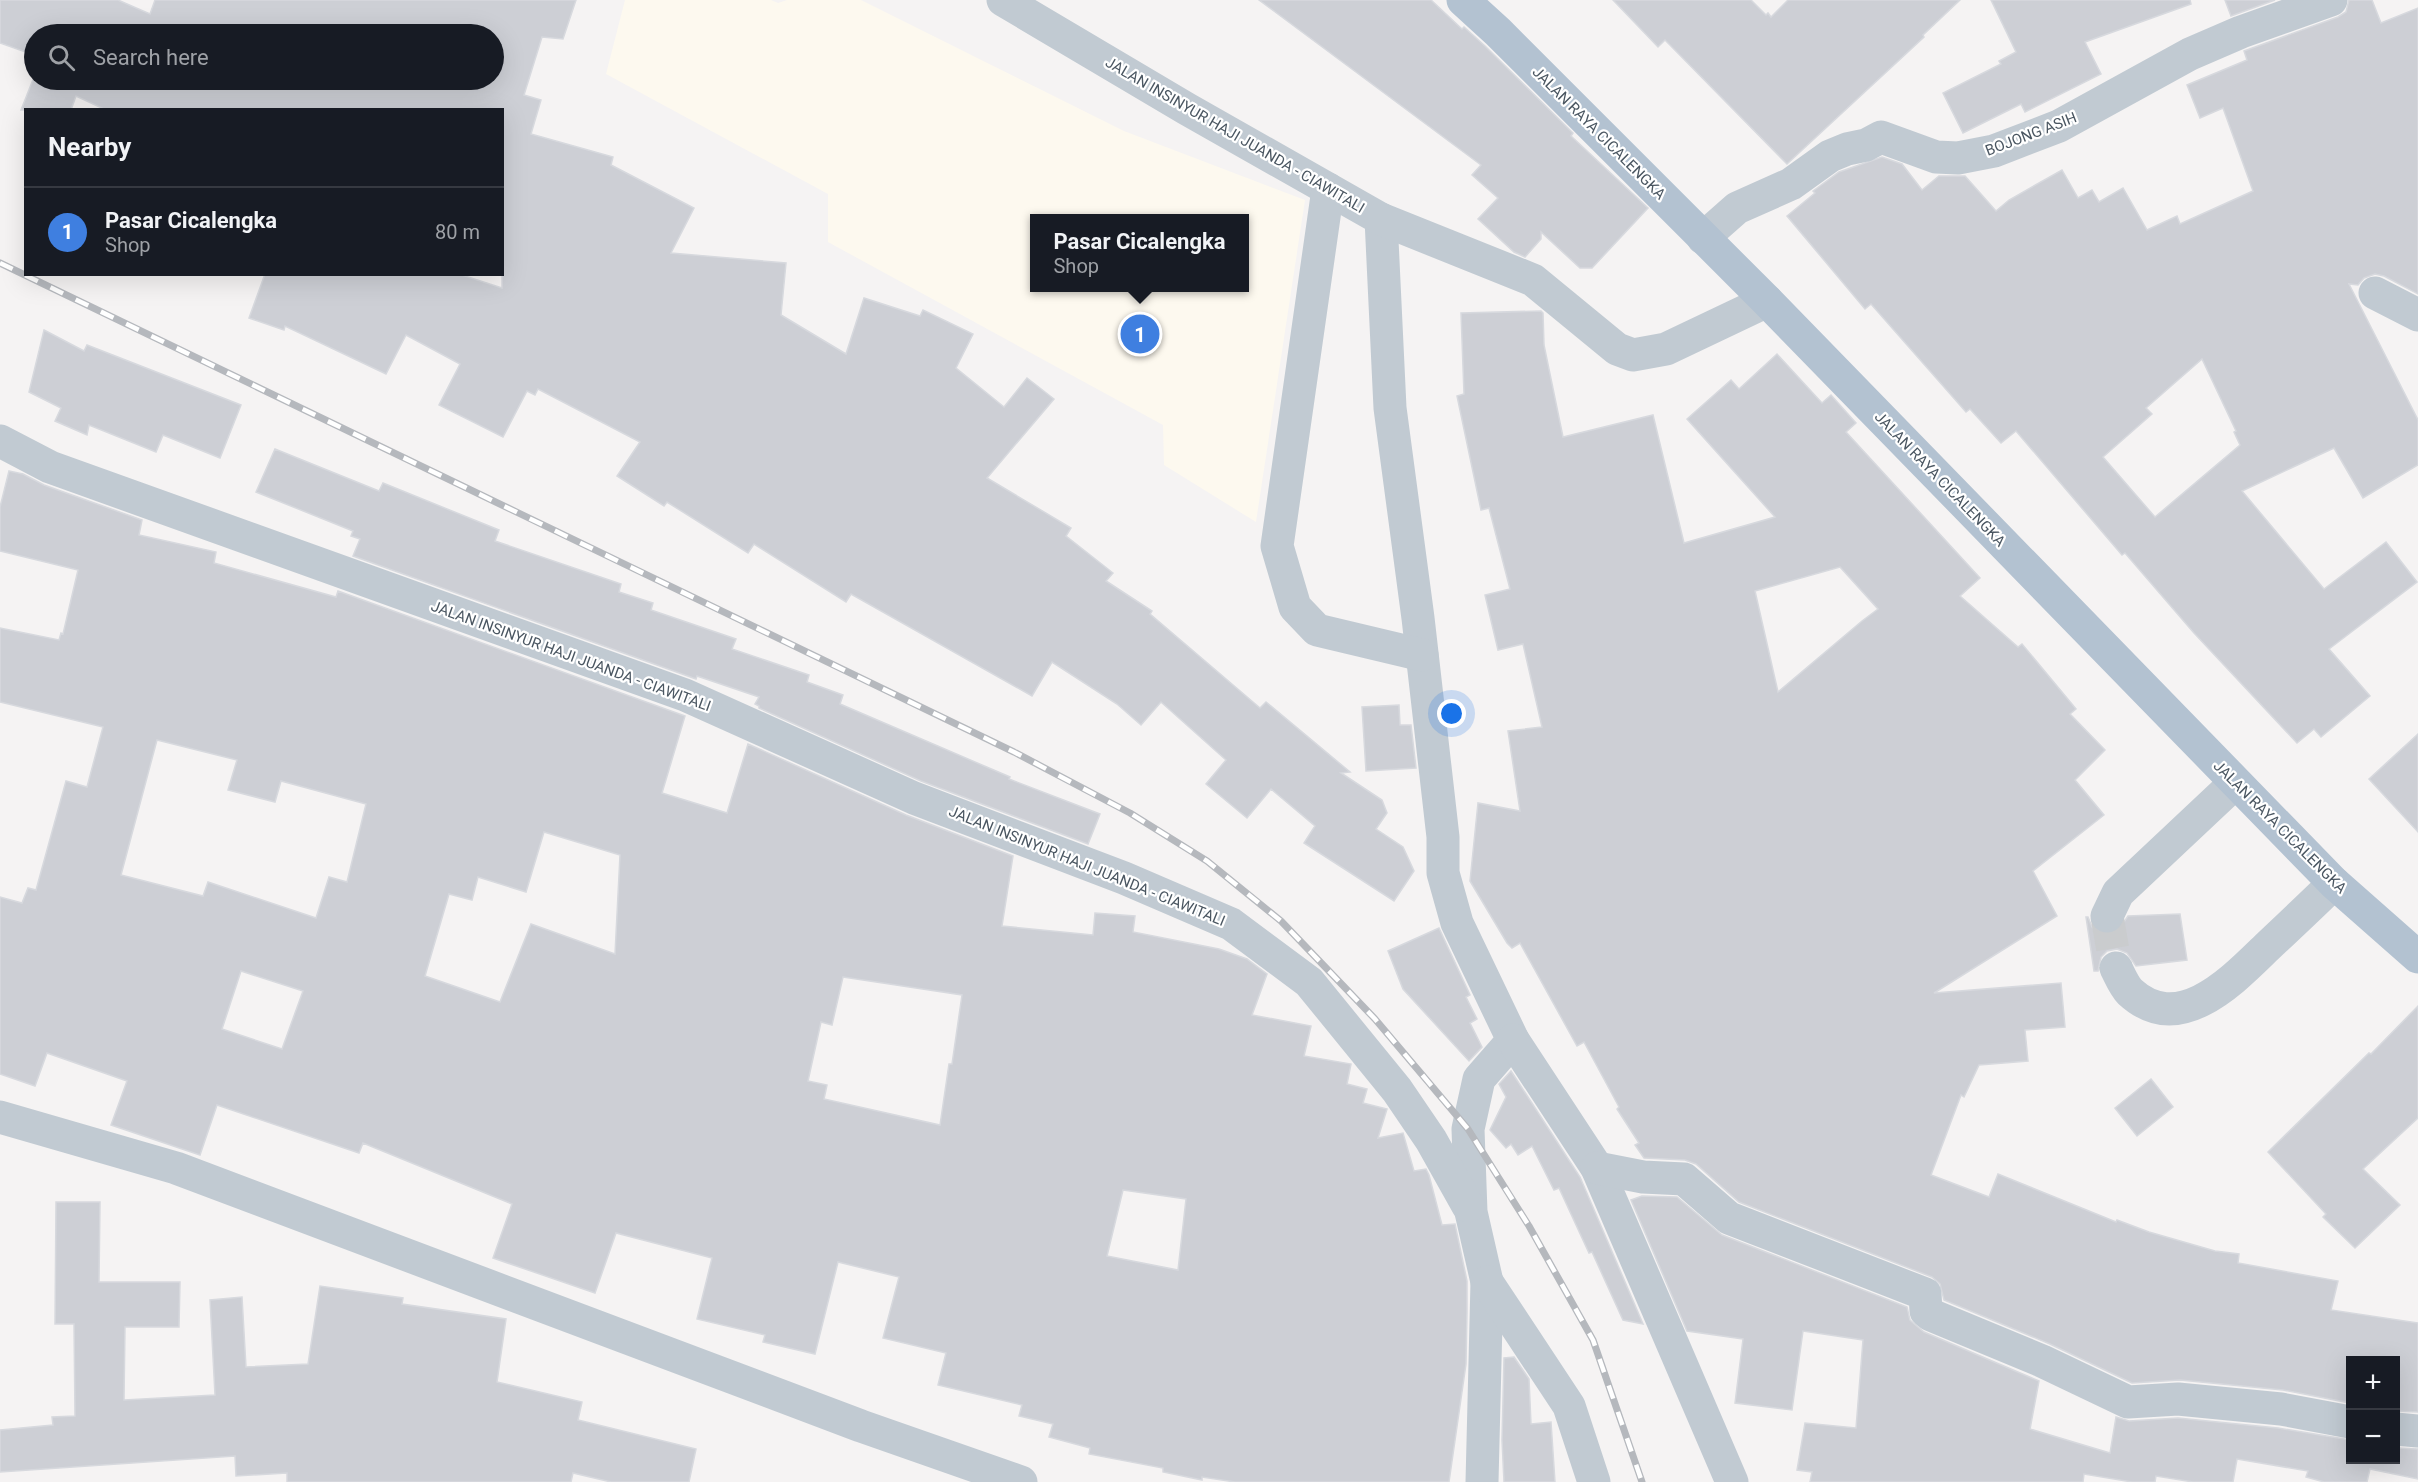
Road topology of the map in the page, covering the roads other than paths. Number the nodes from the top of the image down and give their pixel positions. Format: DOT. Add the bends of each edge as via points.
graph roads {
  1 [pos="1003,0"];
  2 [pos="1463,0"];
  3 [pos="2331,0"];
  4 [pos="1328,189"];
  5 [pos="1381,219"];
  6 [pos="1703,238"];
  7 [pos="2375,293"];
  8 [pos="1767,302"];
  9 [pos="2418,315"];
  10 [pos="0,441"];
  11 [pos="1422,655"];
  12 [pos="2235,783"];
  13 [pos="2334,884"];
  14 [pos="2107,916"];
  15 [pos="2418,957"];
  16 [pos="2116,968"];
  17 [pos="1513,1040"];
  18 [pos="0,1117"];
  19 [pos="1597,1167"];
  20 [pos="1471,1212"];
  21 [pos="1487,1282"];
  22 [pos="2346,1421"];
  23 [pos="2400,1429"];
  24 [pos="2418,1431"];
  25 [pos="1022,1482"];
  26 [pos="1482,1482"];
  27 [pos="1594,1482"];
  28 [pos="1732,1482"];
  1 -- 4 [label="street, JALAN INSINYUR HAJI JUANDA - CIAWITALI"];
  2 -- 6 [label="main road, JALAN RAYA CICALENGKA"];
  3 -- 6 [label="street, BOJONG ASIH" via="2190,54 2059,126 1994,151 1958,158 1936,157 1881,137 1847,149 1830,156 1791,184 1737,208"];
  4 -- 5 [label="street, JALAN INSINYUR HAJI JUANDA - CIAWITALI"];
  4 -- 11 [label="street" via="1277,546 1295,607 1317,630"];
  5 -- 8 [label="street" via="1533,280 1617,349 1633,356 1666,349"];
  5 -- 11 [label="street, JALAN INSINYUR HAJI JUANDA - CIAWITALI" via="1390,408"];
  6 -- 8 [label="main road, JALAN RAYA CICALENGKA"];
  7 -- 9 [label="street"];
  8 -- 12 [label="main road, JALAN RAYA CICALENGKA"];
  10 -- 20 [label="street, JALAN INSINYUR HAJI JUANDA - CIAWITALI" via="61,471 685,695 914,798 1124,878 1231,924 1309,982 1344,1023 1431,1140"];
  11 -- 17 [label="street, JALAN INSINYUR HAJI JUANDA - CIAWITALI" via="1443,837 1443,873 1457,923"];
  12 -- 13 [label="main road, JALAN RAYA CICALENGKA"];
  12 -- 14 [label="street" via="2118,893"];
  13 -- 15 [label="main road, JALAN RAYA CICALENGKA"];
  13 -- 16 [label="street" via="2229,983 2204,1001 2172,1009 2144,1002 2129,990"];
  17 -- 19 [label="street, JALAN INSINYUR HAJI JUANDA - CIAWITALI"];
  17 -- 20 [label="street" via="1479,1079 1468,1129"];
  18 -- 25 [label="street" via="176,1168 861,1426"];
  19 -- 22 [label="street" via="1643,1177 1684,1179 1729,1218 1925,1294 1926,1311 1931,1315 2128,1402 2178,1399 2281,1409"];
  19 -- 28 [label="street, JALAN INSINYUR HAJI JUANDA - CIAWITALI"];
  20 -- 21 [label="street"];
  21 -- 26 [label="street"];
  21 -- 27 [label="street" via="1569,1406"];
  23 -- 24 [label="street"];
}
